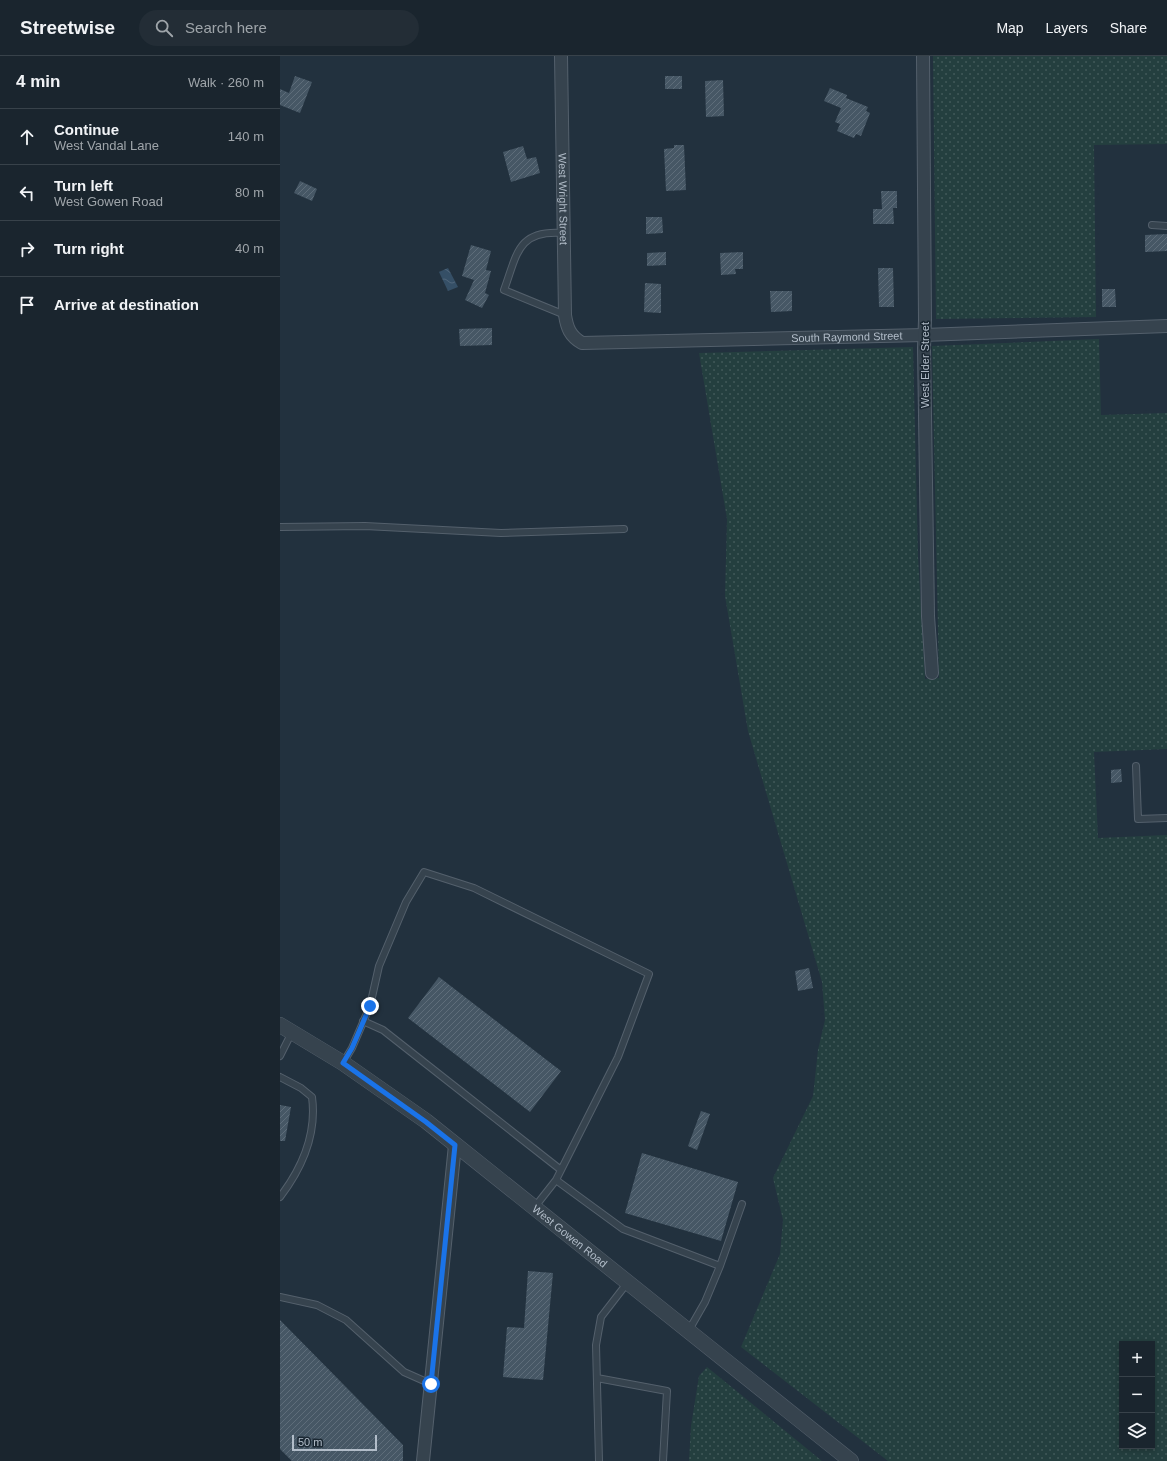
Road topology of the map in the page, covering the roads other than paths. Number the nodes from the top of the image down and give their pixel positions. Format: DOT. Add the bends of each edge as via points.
graph roads {
  1 [pos="561,56"];
  2 [pos="923,56"];
  3 [pos="1152,225"];
  4 [pos="1167,226"];
  5 [pos="562,233"];
  6 [pos="565,315"];
  7 [pos="1167,326"];
  8 [pos="924,335"];
  9 [pos="575,339"];
  10 [pos="280,527"];
  11 [pos="624,529"];
  12 [pos="932,673"];
  13 [pos="1136,766"];
  14 [pos="1167,818"];
  15 [pos="363,1021"];
  16 [pos="286,1028"];
  17 [pos="280,1056"];
  18 [pos="343,1063"];
  19 [pos="280,1077"];
  20 [pos="455,1145"];
  21 [pos="561,1170"];
  22 [pos="556,1180"];
  23 [pos="280,1197"];
  24 [pos="742,1204"];
  25 [pos="534,1208"];
  26 [pos="720,1266"];
  27 [pos="628,1282"];
  28 [pos="280,1297"];
  29 [pos="688,1330"];
  30 [pos="597,1378"];
  31 [pos="431,1384"];
  32 [pos="423,1461"];
  33 [pos="599,1461"];
  34 [pos="663,1461"];
  35 [pos="851,1461"];
  1 -- 5 [label="street, West Wright Street"];
  2 -- 8 [label="street, West Elder Street"];
  3 -- 4 [label="lane"];
  5 -- 6 [label="street, West Wright Street"];
  5 -- 6 [label="lane" via="547,232 534,236 520,246 504,290"];
  6 -- 9 [label="street, West Wright Street" via="568,330"];
  7 -- 8 [label="street, South Raymond Street"];
  8 -- 9 [label="street, South Raymond Street" via="588,344"];
  8 -- 12 [label="street, West Elder Street" via="928,616"];
  10 -- 11 [label="lane" via="365,526 501,533"];
  13 -- 14 [label="lane" via="1138,819"];
  15 -- 18 [label="lane"];
  15 -- 21 [label="lane" via="383,1030"];
  15 -- 21 [label="lane" via="370,1006 378,966 406,902 424,872 474,888 649,974 618,1057"];
  16 -- 17 [label="lane"];
  16 -- 18 [label="street, West Gowen Road"];
  18 -- 20 [label="street, West Gowen Road"];
  19 -- 23 [label="lane" via="301,1088 312,1098 314,1112 308,1147 295,1175"];
  20 -- 25 [label="street, West Gowen Road"];
  20 -- 31 [label="street"];
  21 -- 22 [label="lane"];
  22 -- 25 [label="lane"];
  22 -- 26 [label="lane" via="623,1229"];
  24 -- 26 [label="lane"];
  25 -- 27 [label="street, West Gowen Road"];
  26 -- 29 [label="lane" via="705,1302"];
  27 -- 29 [label="street, West Gowen Road"];
  27 -- 30 [label="lane" via="601,1318 596,1345"];
  28 -- 31 [label="lane" via="317,1305 346,1320 404,1372"];
  29 -- 35 [label="street, West Gowen Road"];
  30 -- 33 [label="lane"];
  30 -- 34 [label="lane" via="666,1391"];
  31 -- 32 [label="street"];
}
